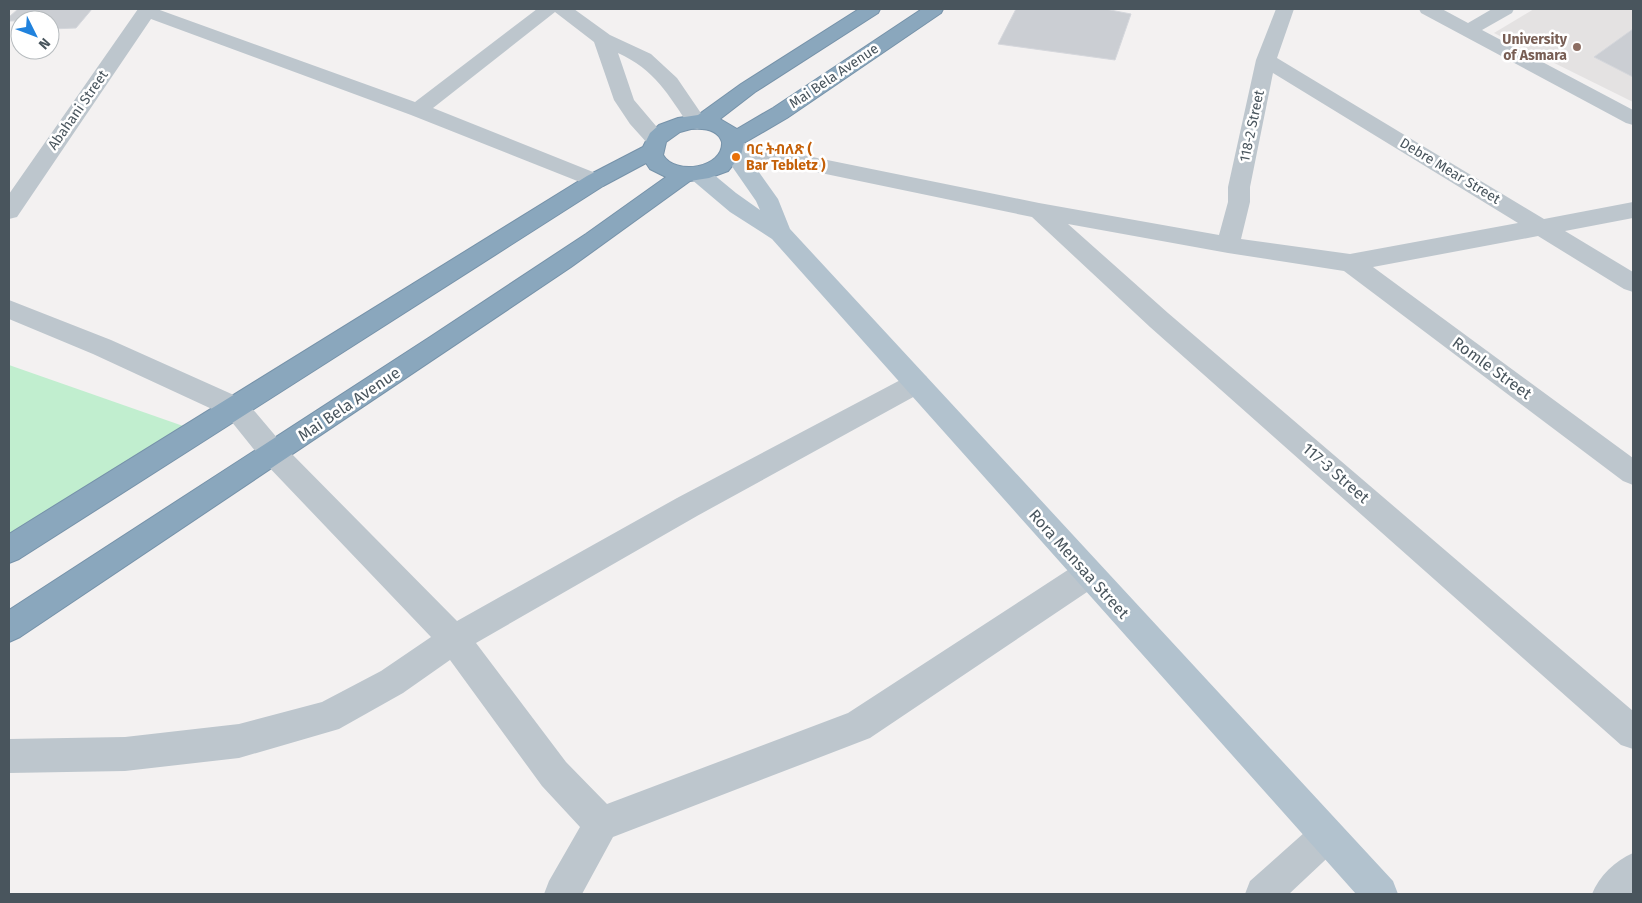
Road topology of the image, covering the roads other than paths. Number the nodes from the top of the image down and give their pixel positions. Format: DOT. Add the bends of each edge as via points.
graph roads {
  1 [pos="548,9"];
  2 [pos="562,9"];
  3 [pos="871,9"];
  4 [pos="934,9"];
  5 [pos="1286,9"];
  6 [pos="1428,9"];
  7 [pos="1505,9"];
  8 [pos="147,10"];
  9 [pos="1469,30"];
  10 [pos="603,39"];
  11 [pos="1266,60"];
  12 [pos="418,110"];
  13 [pos="1633,118"];
  14 [pos="700,122"];
  15 [pos="654,145"];
  16 [pos="733,147"];
  17 [pos="692,174"];
  18 [pos="596,181"];
  19 [pos="1633,210"];
  20 [pos="9,211"];
  21 [pos="1039,211"];
  22 [pos="1544,227"];
  23 [pos="780,233"];
  24 [pos="1228,245"];
  25 [pos="1350,263"];
  26 [pos="1633,283"];
  27 [pos="9,309"];
  28 [pos="917,383"];
  29 [pos="236,408"];
  30 [pos="274,454"];
  31 [pos="1633,473"];
  32 [pos="9,550"];
  33 [pos="1088,574"];
  34 [pos="9,627"];
  35 [pos="454,639"];
  36 [pos="1633,733"];
  37 [pos="9,756"];
  38 [pos="601,824"];
  39 [pos="1326,836"];
  40 [pos="1633,871"];
  41 [pos="562,894"];
  42 [pos="1262,894"];
  43 [pos="1380,894"];
  44 [pos="1610,894"];
  1 -- 12 [label="street"];
  2 -- 10 [label="street"];
  3 -- 14 [label="highway"];
  4 -- 16 [label="highway, Mai Bela Avenue"];
  5 -- 11 [label="street, 118-2 Street"];
  6 -- 9 [label="street"];
  7 -- 9 [label="street"];
  8 -- 12 [label="street"];
  8 -- 20 [label="street, Abahani Street"];
  9 -- 13 [label="street"];
  10 -- 14 [label="street" via="644,58 670,82"];
  10 -- 15 [label="street" via="624,100"];
  11 -- 22 [label="street, Debre Mear Street"];
  11 -- 24 [label="street, 118-2 Street"];
  12 -- 18 [label="street"];
  14 -- 15 [label="highway" via="673,127 663,132"];
  14 -- 16 [label="highway" via="722,128"];
  15 -- 17 [label="highway" via="655,160 662,167 672,172"];
  15 -- 18 [label="highway"];
  16 -- 17 [label="highway" via="727,162 715,170"];
  16 -- 21 [label="street"];
  16 -- 23 [label="main road, Rora Mensaa Street" via="767,198"];
  17 -- 23 [label="main road, Rora Mensaa Street" via="740,210"];
  17 -- 30 [label="highway, Mai Bela Avenue"];
  18 -- 29 [label="highway"];
  19 -- 22 [label="street"];
  21 -- 24 [label="street"];
  21 -- 36 [label="street, 117-3 Street" via="1159,320"];
  22 -- 25 [label="street"];
  22 -- 26 [label="street, Debre Mear Street"];
  23 -- 28 [label="main road, Rora Mensaa Street"];
  24 -- 25 [label="street"];
  25 -- 31 [label="street, Romle Street"];
  27 -- 29 [label="street"];
  28 -- 33 [label="main road, Rora Mensaa Street"];
  28 -- 35 [label="street" via="687,507"];
  29 -- 30 [label="street"];
  29 -- 32 [label="highway"];
  30 -- 34 [label="highway, Mai Bela Avenue"];
  30 -- 35 [label="street"];
  33 -- 38 [label="street" via="858,726"];
  33 -- 39 [label="main road, Rora Mensaa Street"];
  35 -- 37 [label="street" via="392,682 327,717 240,741 125,754"];
  35 -- 38 [label="street" via="554,774"];
  38 -- 41 [label="street"];
  39 -- 42 [label="street"];
  39 -- 43 [label="main road, Rora Mensaa Street"];
  40 -- 44 [label="street"];
}
